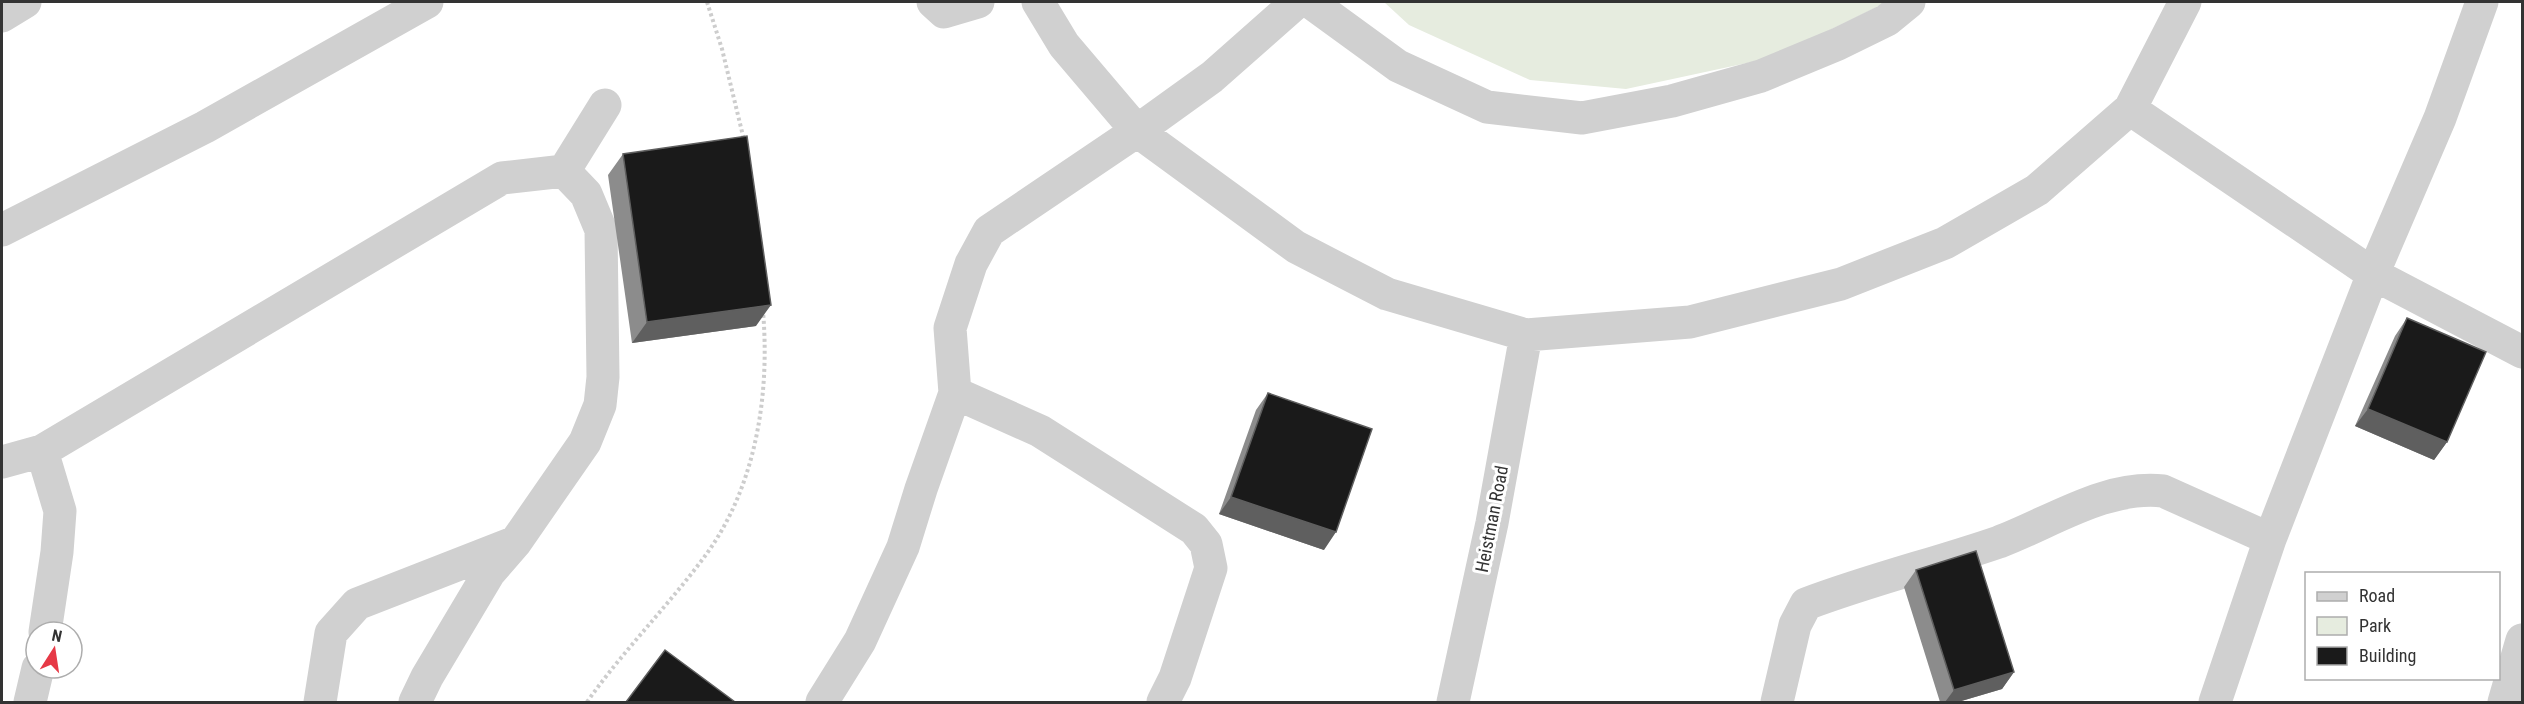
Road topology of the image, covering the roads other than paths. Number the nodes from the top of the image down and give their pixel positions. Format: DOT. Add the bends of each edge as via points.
graph roads {
  1 [pos="25,2"];
  2 [pos="427,2"];
  3 [pos="933,2"];
  4 [pos="978,2"];
  5 [pos="1038,2"];
  6 [pos="1297,2"];
  7 [pos="1310,2"];
  8 [pos="1909,2"];
  9 [pos="2185,2"];
  10 [pos="2481,2"];
  11 [pos="2,16"];
  12 [pos="604,105"];
  13 [pos="2130,109"];
  14 [pos="1137,131"];
  15 [pos="564,171"];
  16 [pos="2,230"];
  17 [pos="2373,274"];
  18 [pos="1526,334"];
  19 [pos="2523,352"];
  20 [pos="956,393"];
  21 [pos="42,451"];
  22 [pos="2,462"];
  23 [pos="2270,539"];
  24 [pos="515,543"];
  25 [pos="47,620"];
  26 [pos="2523,640"];
  27 [pos="35,680"];
  28 [pos="30,702"];
  29 [pos="320,702"];
  30 [pos="415,702"];
  31 [pos="822,702"];
  32 [pos="1163,702"];
  33 [pos="1453,702"];
  34 [pos="1777,702"];
  35 [pos="2215,702"];
  36 [pos="2504,702"];
  1 -- 11 [label="street"];
  2 -- 16 [label="street" via="205,127"];
  3 -- 4 [label="street" via="944,12"];
  5 -- 14 [label="street" via="1064,45"];
  6 -- 14 [label="street" via="1212,77"];
  7 -- 8 [label="street" via="1398,66 1487,107 1582,118 1672,101 1761,76 1887,20"];
  9 -- 13 [label="street"];
  10 -- 17 [label="street" via="2440,118"];
  12 -- 15 [label="street"];
  13 -- 17 [label="street"];
  13 -- 18 [label="street" via="2037,190 1945,243 1841,284 1690,322"];
  14 -- 18 [label="street" via="1296,247 1388,294"];
  14 -- 20 [label="street" via="989,231 970,264 950,328"];
  15 -- 21 [label="street" via="502,178"];
  15 -- 24 [label="street" via="586,194 601,230 600,405 585,442"];
  17 -- 19 [label="street"];
  17 -- 23 [label="street"];
  18 -- 33 [label="street, Heistman Road" via="1492,523"];
  20 -- 31 [label="street" via="903,547 860,641"];
  20 -- 32 [label="street" via="1040,430 1194,529 1206,544 1211,568 1175,678"];
  21 -- 22 [label="street"];
  21 -- 25 [label="street" via="60,511"];
  23 -- 34 [label="street" via="2163,491 2145,489 2114,494 1999,541 1806,604 1795,625"];
  23 -- 35 [label="street"];
  24 -- 29 [label="street" via="357,604 331,633"];
  24 -- 30 [label="street" via="489,573"];
  26 -- 36 [label="street"];
  27 -- 28 [label="street"];
}
